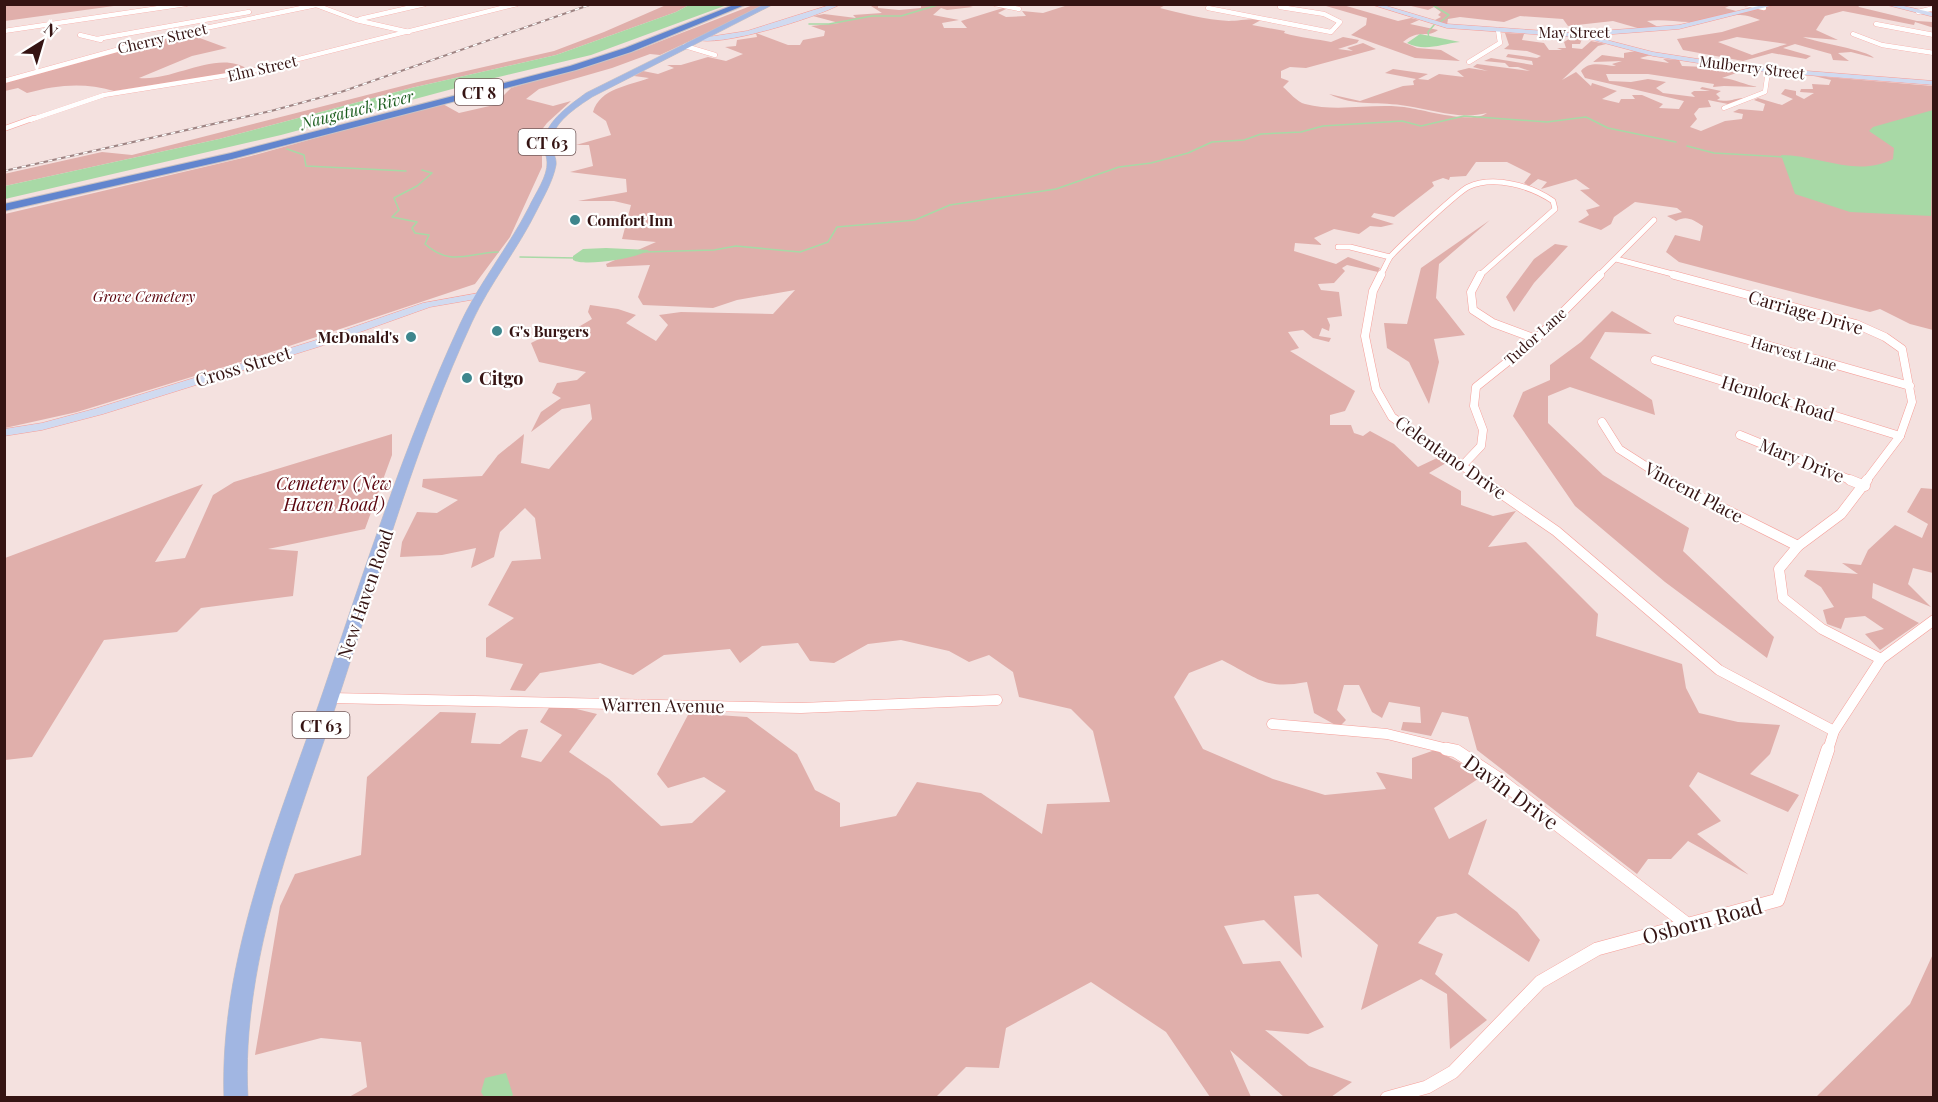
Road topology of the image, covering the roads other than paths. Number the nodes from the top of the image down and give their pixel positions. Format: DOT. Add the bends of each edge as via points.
graph roads {
  1 [pos="186,4"];
  2 [pos="425,4"];
  3 [pos="517,4"];
  4 [pos="734,4"];
  5 [pos="744,4"];
  6 [pos="771,4"];
  7 [pos="839,4"];
  8 [pos="995,4"];
  9 [pos="1287,4"];
  10 [pos="1372,4"];
  11 [pos="1746,4"];
  12 [pos="1776,4"];
  13 [pos="1885,4"];
  14 [pos="318,5"];
  15 [pos="1280,7"];
  16 [pos="1208,8"];
  17 [pos="1764,8"];
  18 [pos="1934,8"];
  19 [pos="1019,9"];
  20 [pos="249,12"];
  21 [pos="1918,12"];
  22 [pos="1934,15"];
  23 [pos="215,18"];
  24 [pos="356,20"];
  25 [pos="1269,21"];
  26 [pos="226,24"];
  27 [pos="1876,24"];
  28 [pos="1498,30"];
  29 [pos="4,31"];
  30 [pos="411,33"];
  31 [pos="1853,34"];
  32 [pos="80,35"];
  33 [pos="1574,35"];
  34 [pos="1934,35"];
  35 [pos="97,39"];
  36 [pos="699,39"];
  37 [pos="685,46"];
  38 [pos="124,47"];
  39 [pos="1934,53"];
  40 [pos="715,55"];
  41 [pos="1469,62"];
  42 [pos="1768,71"];
  43 [pos="4,81"];
  44 [pos="1934,83"];
  45 [pos="1724,108"];
  46 [pos="6,128"];
  47 [pos="4,203"];
  48 [pos="4,208"];
  49 [pos="1654,220"];
  50 [pos="1338,247"];
  51 [pos="1390,257"];
  52 [pos="1616,259"];
  53 [pos="479,296"];
  54 [pos="1678,320"];
  55 [pos="1536,339"];
  56 [pos="1655,360"];
  57 [pos="1910,386"];
  58 [pos="1602,422"];
  59 [pos="4,433"];
  60 [pos="1740,435"];
  61 [pos="1900,436"];
  62 [pos="1462,466"];
  63 [pos="1865,486"];
  64 [pos="1798,546"];
  65 [pos="1934,620"];
  66 [pos="1881,659"];
  67 [pos="330,698"];
  68 [pos="997,700"];
  69 [pos="1272,724"];
  70 [pos="1834,731"];
  71 [pos="1687,924"];
  72 [pos="236,1098"];
  73 [pos="1387,1098"];
  1 -- 29 [label="street"];
  2 -- 24 [label="street"];
  3 -- 30 [label="street, Elm Street"];
  4 -- 47 [label="highway, CT 8" via="615,51 558,68 230,152"];
  5 -- 48 [label="highway, CT 8" via="573,68 232,156"];
  6 -- 36 [label="main road, CT 63"];
  7 -- 36 [label="street" via="729,37"];
  8 -- 19 [label="street"];
  9 -- 15 [label="street"];
  10 -- 28 [label="street, May Street" via="1440,24"];
  11 -- 17 [label="street"];
  12 -- 17 [label="street, May Street"];
  13 -- 21 [label="street"];
  14 -- 24 [label="street"];
  14 -- 26 [label="street, Cherry Street"];
  15 -- 25 [label="street"];
  15 -- 25 [label="street" via="1324,14 1340,22 1330,32"];
  16 -- 25 [label="street"];
  17 -- 33 [label="street, May Street" via="1679,27"];
  18 -- 21 [label="street"];
  20 -- 23 [label="street"];
  21 -- 22 [label="street"];
  23 -- 26 [label="street"];
  23 -- 35 [label="street"];
  24 -- 30 [label="street"];
  26 -- 38 [label="street, Cherry Street"];
  27 -- 34 [label="street"];
  28 -- 33 [label="street, May Street"];
  28 -- 41 [label="street" via="1500,43"];
  30 -- 46 [label="street, Elm Street" via="226,76 104,95"];
  31 -- 39 [label="street" via="1867,41"];
  32 -- 35 [label="street"];
  33 -- 42 [label="street, Mulberry Street" via="1653,54"];
  35 -- 38 [label="street"];
  36 -- 37 [label="main road, CT 63"];
  37 -- 40 [label="street"];
  37 -- 53 [label="main road, New Haven Road / CT 63" via="589,95 560,117 547,143 552,163 545,184 523,228"];
  38 -- 43 [label="street, Cherry Street"];
  42 -- 44 [label="street, Mulberry Street"];
  42 -- 45 [label="street" via="1765,92"];
  49 -- 52 [label="street, Tudor Lane"];
  50 -- 51 [label="street"];
  51 -- 55 [label="street, Celentano Drive" via="1467,187 1491,183 1538,191 1553,201 1555,210 1482,271 1470,292 1473,310 1493,323"];
  51 -- 62 [label="street, Celentano Drive" via="1373,291 1365,336 1376,389 1392,417"];
  52 -- 55 [label="street, Tudor Lane"];
  52 -- 57 [label="street, Carriage Drive" via="1885,337 1902,349"];
  53 -- 59 [label="street, Cross Street" via="431,303 158,393 41,427"];
  53 -- 67 [label="main road, New Haven Road / CT 63" via="447,362 411,454"];
  54 -- 57 [label="street, Harvest Lane"];
  55 -- 62 [label="street, Tudor Lane" via="1476,387 1474,406 1483,430 1481,446"];
  56 -- 61 [label="street, Hemlock Road"];
  57 -- 61 [label="street, Carriage Drive" via="1912,402"];
  58 -- 64 [label="street, Vincent Place" via="1619,449 1655,474"];
  60 -- 63 [label="street, Mary Drive"];
  61 -- 63 [label="street, Carriage Drive"];
  62 -- 70 [label="street, Celentano Drive" via="1556,531 1719,670"];
  63 -- 64 [label="street, Carriage Drive" via="1841,514"];
  64 -- 66 [label="street, Carriage Drive" via="1779,569 1783,598 1822,629"];
  65 -- 66 [label="street, Osborn Road"];
  66 -- 70 [label="street, Osborn Road"];
  67 -- 68 [label="street, Warren Avenue" via="801,708"];
  67 -- 72 [label="main road, New Haven Road / CT 63" via="258,923 241,1000"];
  69 -- 71 [label="street, Davin Drive" via="1387,734 1456,751"];
  70 -- 71 [label="street, Osborn Road" via="1778,900"];
  71 -- 73 [label="street, Osborn Road" via="1597,949 1540,982 1453,1072 1427,1087"];
}
